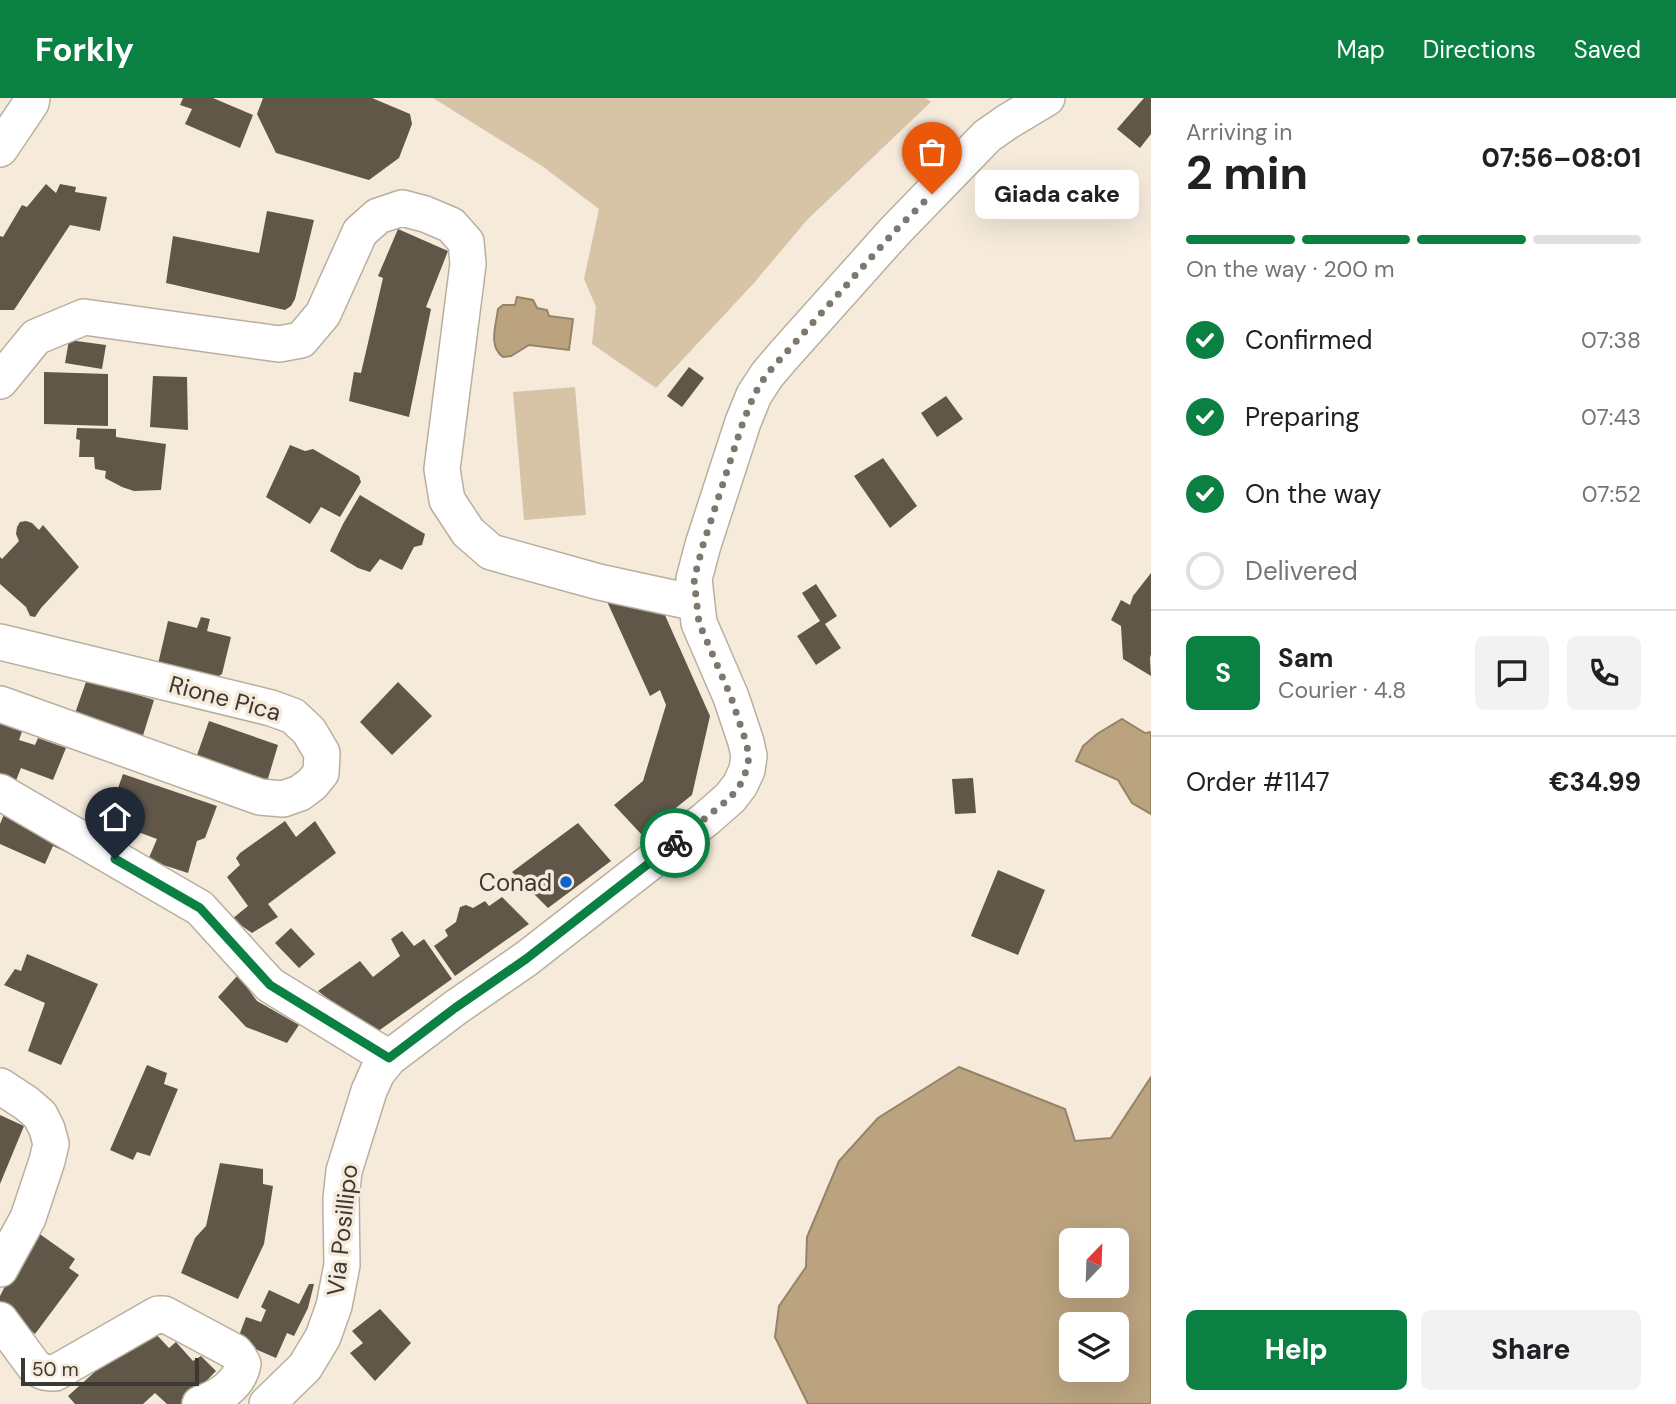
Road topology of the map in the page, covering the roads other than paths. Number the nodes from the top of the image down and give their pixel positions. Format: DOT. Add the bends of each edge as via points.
graph roads {
  1 [pos="32,98"];
  2 [pos="1047,98"];
  3 [pos="0,149"];
  4 [pos="0,382"];
  5 [pos="696,603"];
  6 [pos="0,642"];
  7 [pos="0,704"];
  8 [pos="0,792"];
  9 [pos="389,1058"];
  10 [pos="0,1086"];
  11 [pos="0,1269"];
  12 [pos="0,1320"];
  13 [pos="200,1404"];
  14 [pos="267,1404"];
  1 -- 3 [label="street"];
  2 -- 5 [label="street, Via Posillipo" via="988,136 894,232 766,375 743,422 703,545 694,579"];
  4 -- 5 [label="street" via="36,337 84,317 279,344 301,340 323,314 360,232 378,216 402,208 425,214 451,225 466,242 468,264 442,469 447,500 468,533 491,552"];
  5 -- 9 [label="street, Via Posillipo" via="699,623 746,742 749,756 740,785 675,844"];
  6 -- 7 [label="street, Rione Pica" via="293,716 323,753 321,774 300,793 283,799 260,797"];
  8 -- 9 [label="street" via="200,908 270,985"];
  9 -- 14 [label="street, Via Posillipo" via="369,1091 344,1171 342,1265 334,1306 305,1367"];
  10 -- 11 [label="street" via="40,1115 51,1144 28,1219"];
  12 -- 13 [label="street" via="34,1366 55,1373 164,1314 235,1352 243,1364 233,1383 216,1398"];
}
